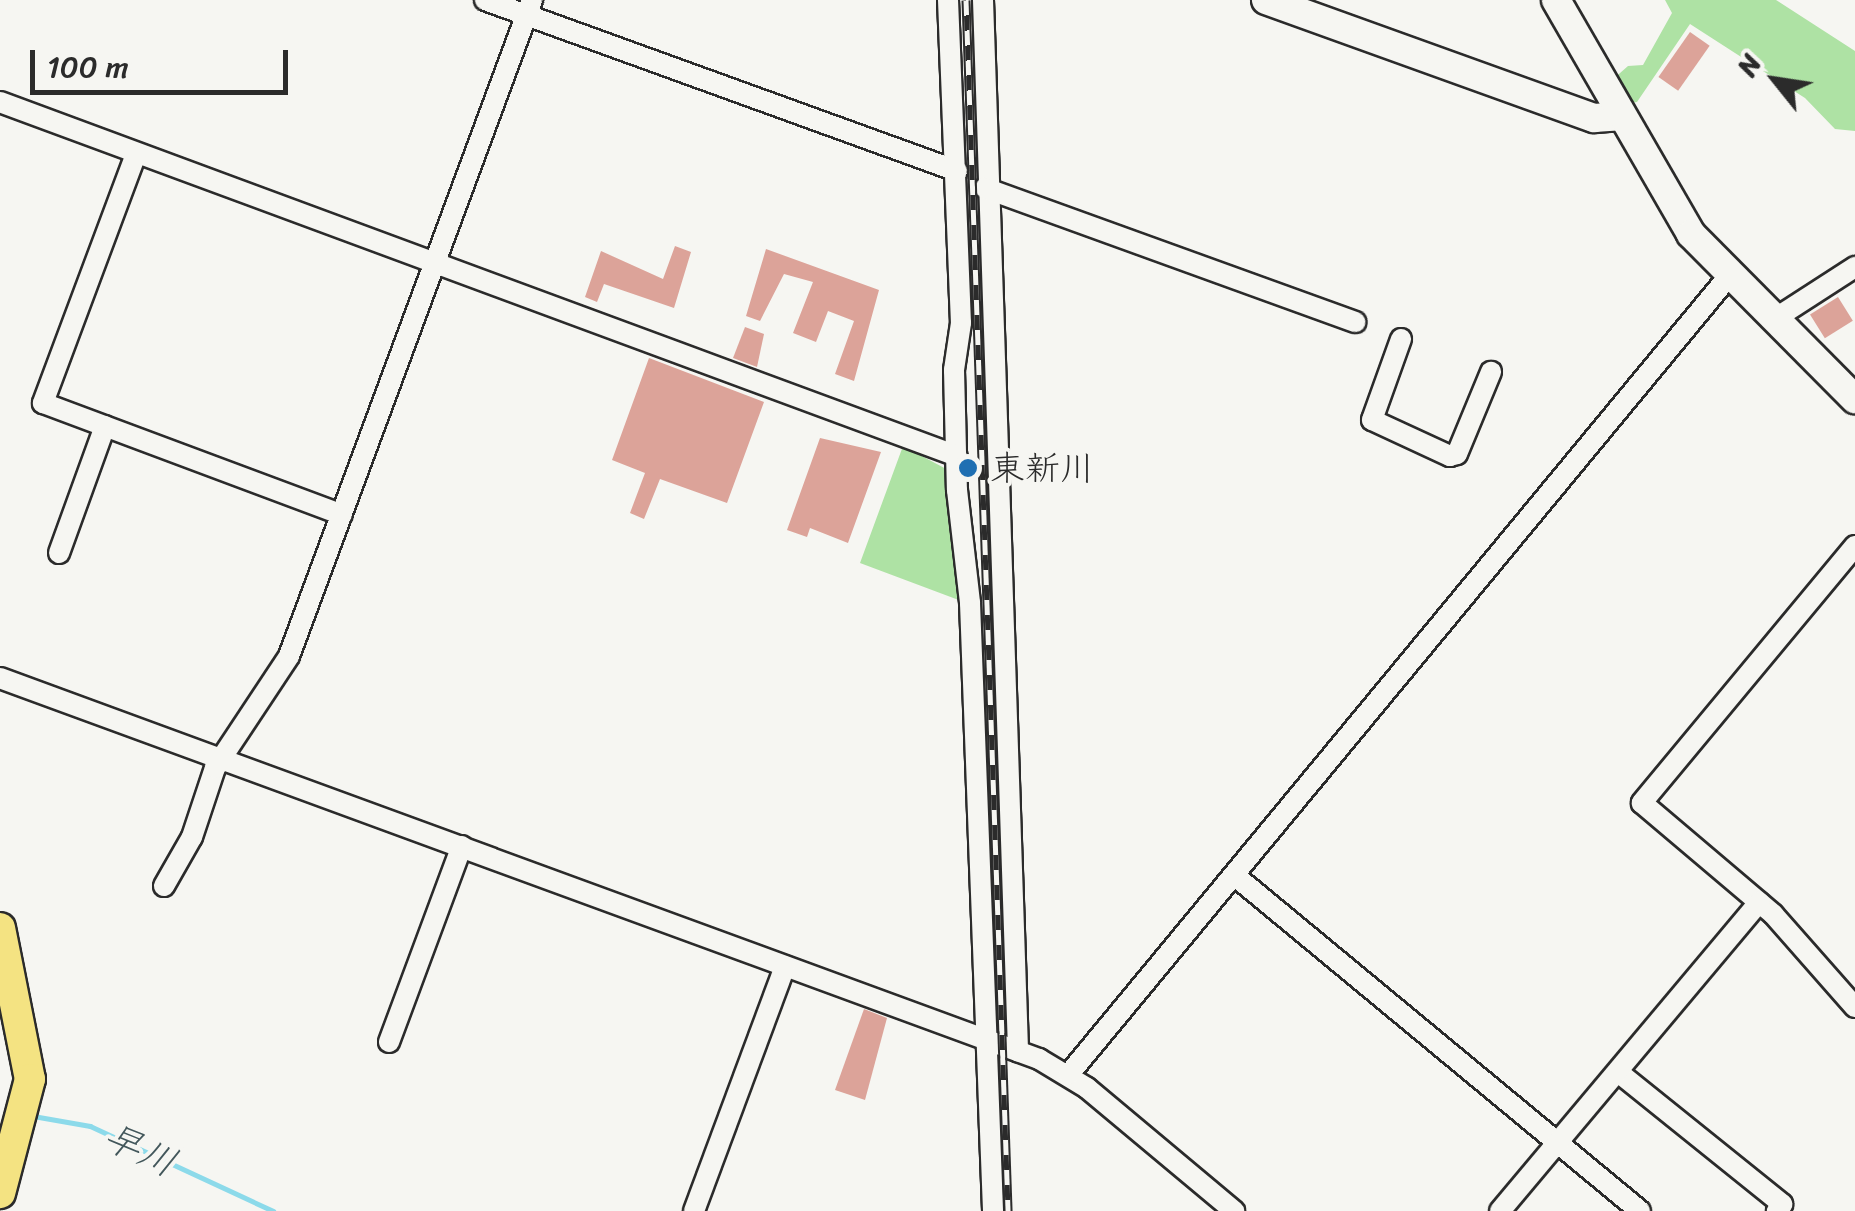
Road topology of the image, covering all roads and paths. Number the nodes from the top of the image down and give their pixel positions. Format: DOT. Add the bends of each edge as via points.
graph roads {
  1 [pos="485,0"];
  2 [pos="948,0"];
  3 [pos="983,0"];
  4 [pos="1266,0"];
  5 [pos="1556,0"];
  6 [pos="529,8"];
  7 [pos="0,102"];
  8 [pos="1620,116"];
  9 [pos="136,154"];
  10 [pos="957,170"];
  11 [pos="985,188"];
  12 [pos="435,264"];
  13 [pos="1855,267"];
  14 [pos="1728,277"];
  15 [pos="1773,320"];
  16 [pos="1355,322"];
  17 [pos="1401,339"];
  18 [pos="1491,372"];
  19 [pos="1855,398"];
  20 [pos="105,426"];
  21 [pos="957,456"];
  22 [pos="342,515"];
  23 [pos="1855,546"];
  24 [pos="59,552"];
  25 [pos="0,678"];
  26 [pos="222,758"];
  27 [pos="462,846"];
  28 [pos="1234,876"];
  29 [pos="164,886"];
  30 [pos="1759,902"];
  31 [pos="0,928"];
  32 [pos="785,966"];
  33 [pos="1855,1007"];
  34 [pos="986,1040"];
  35 [pos="389,1042"];
  36 [pos="1018,1051"];
  37 [pos="1618,1072"];
  38 [pos="1069,1074"];
  39 [pos="1558,1144"];
  40 [pos="0,1194"];
  41 [pos="694,1211"];
  42 [pos="993,1211"];
  43 [pos="1234,1211"];
  44 [pos="1500,1211"];
  45 [pos="1640,1211"];
  46 [pos="1776,1211"];
  1 -- 6 [label="street"];
  2 -- 10 [label="street"];
  3 -- 11 [label="street"];
  4 -- 8 [label="main road" via="1594,118"];
  5 -- 8 [label="main road"];
  6 -- 10 [label="street"];
  6 -- 12 [label="street"];
  7 -- 9 [label="street"];
  8 -- 14 [label="main road" via="1690,234"];
  9 -- 12 [label="street"];
  9 -- 20 [label="street" via="43,403"];
  10 -- 21 [label="street"];
  11 -- 16 [label="street"];
  11 -- 36 [label="street"];
  12 -- 21 [label="street"];
  12 -- 22 [label="street"];
  13 -- 15 [label="street"];
  14 -- 15 [label="main road"];
  14 -- 28 [label="street"];
  15 -- 19 [label="main road"];
  17 -- 18 [label="street" via="1372,420 1450,456 1458,454"];
  20 -- 22 [label="street"];
  20 -- 24 [label="street"];
  21 -- 34 [label="street"];
  22 -- 26 [label="street" via="282,672"];
  23 -- 30 [label="street" via="1642,803"];
  25 -- 26 [label="street"];
  26 -- 27 [label="street"];
  26 -- 29 [label="street"];
  27 -- 32 [label="street"];
  27 -- 35 [label="street"];
  28 -- 38 [label="street"];
  28 -- 39 [label="street"];
  30 -- 33 [label="street"];
  30 -- 37 [label="street"];
  31 -- 40 [label="main road" via="28,1044 28,1103"];
  32 -- 34 [label="street"];
  32 -- 41 [label="street"];
  34 -- 36 [label="street"];
  34 -- 42 [label="street"];
  36 -- 38 [label="street"];
  37 -- 39 [label="street"];
  37 -- 46 [label="street" via="1782,1204"];
  38 -- 43 [label="street"];
  39 -- 44 [label="street"];
  39 -- 45 [label="street"];
}
